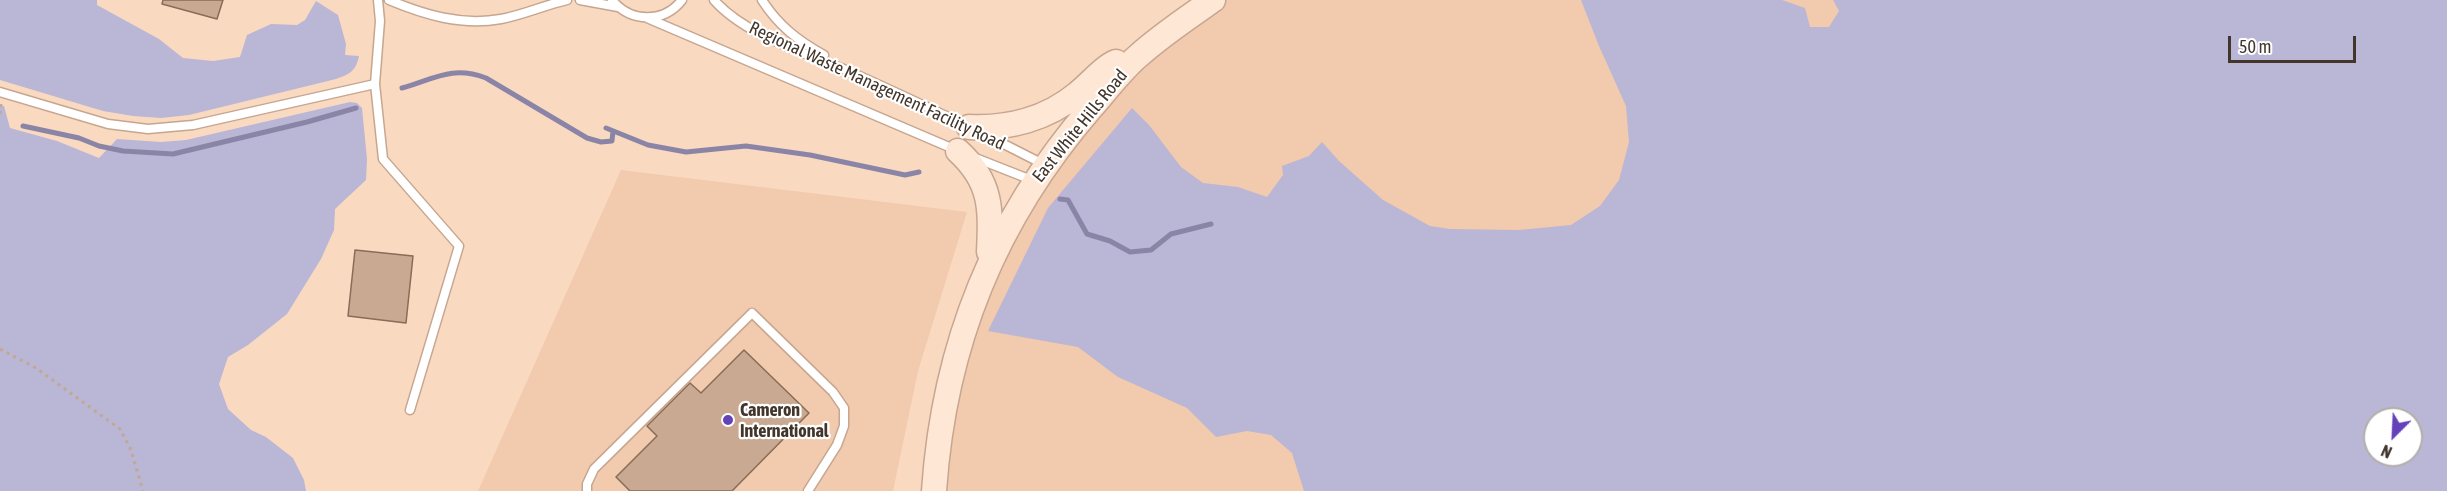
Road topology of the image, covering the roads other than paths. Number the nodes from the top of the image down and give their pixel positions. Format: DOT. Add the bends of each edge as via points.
graph roads {
  1 [pos="378,0"];
  2 [pos="389,0"];
  3 [pos="567,0"];
  4 [pos="580,0"];
  5 [pos="682,0"];
  6 [pos="714,0"];
  7 [pos="762,0"];
  8 [pos="1214,0"];
  9 [pos="615,4"];
  10 [pos="647,18"];
  11 [pos="1136,58"];
  12 [pos="375,84"];
  13 [pos="883,86"];
  14 [pos="0,92"];
  15 [pos="969,127"];
  16 [pos="958,151"];
  17 [pos="1040,173"];
  18 [pos="988,264"];
  19 [pos="410,410"];
  20 [pos="588,491"];
  21 [pos="808,491"];
  22 [pos="934,491"];
  1 -- 12 [label="lane"];
  2 -- 3 [label="lane" via="428,15 474,21 500,19"];
  4 -- 9 [label="lane"];
  5 -- 10 [label="lane" via="670,12"];
  6 -- 13 [label="lane, Regional Waste Management Facility Road" via="750,28"];
  7 -- 13 [label="lane" via="795,38"];
  8 -- 11 [label="main road, East White Hills Road"];
  9 -- 10 [label="lane, Regional Waste Management Facility Road"];
  10 -- 16 [label="lane, Regional Waste Management Facility Road"];
  11 -- 15 [label="main road" via="1113,62 1049,113 1015,124"];
  11 -- 17 [label="main road, East White Hills Road"];
  12 -- 14 [label="lane" via="193,125 148,129 108,124"];
  12 -- 19 [label="lane" via="383,159 459,246"];
  13 -- 15 [label="lane, Regional Waste Management Facility Road"];
  15 -- 17 [label="lane, Regional Waste Management Facility Road"];
  16 -- 17 [label="lane, Regional Waste Management Facility Road"];
  16 -- 18 [label="main road" via="979,176 990,202"];
  17 -- 18 [label="main road, East White Hills Road"];
  18 -- 22 [label="main road, East White Hills Road" via="947,394"];
  20 -- 21 [label="lane" via="586,484 594,469 752,313 833,392 844,408 844,426 837,445"];
}
